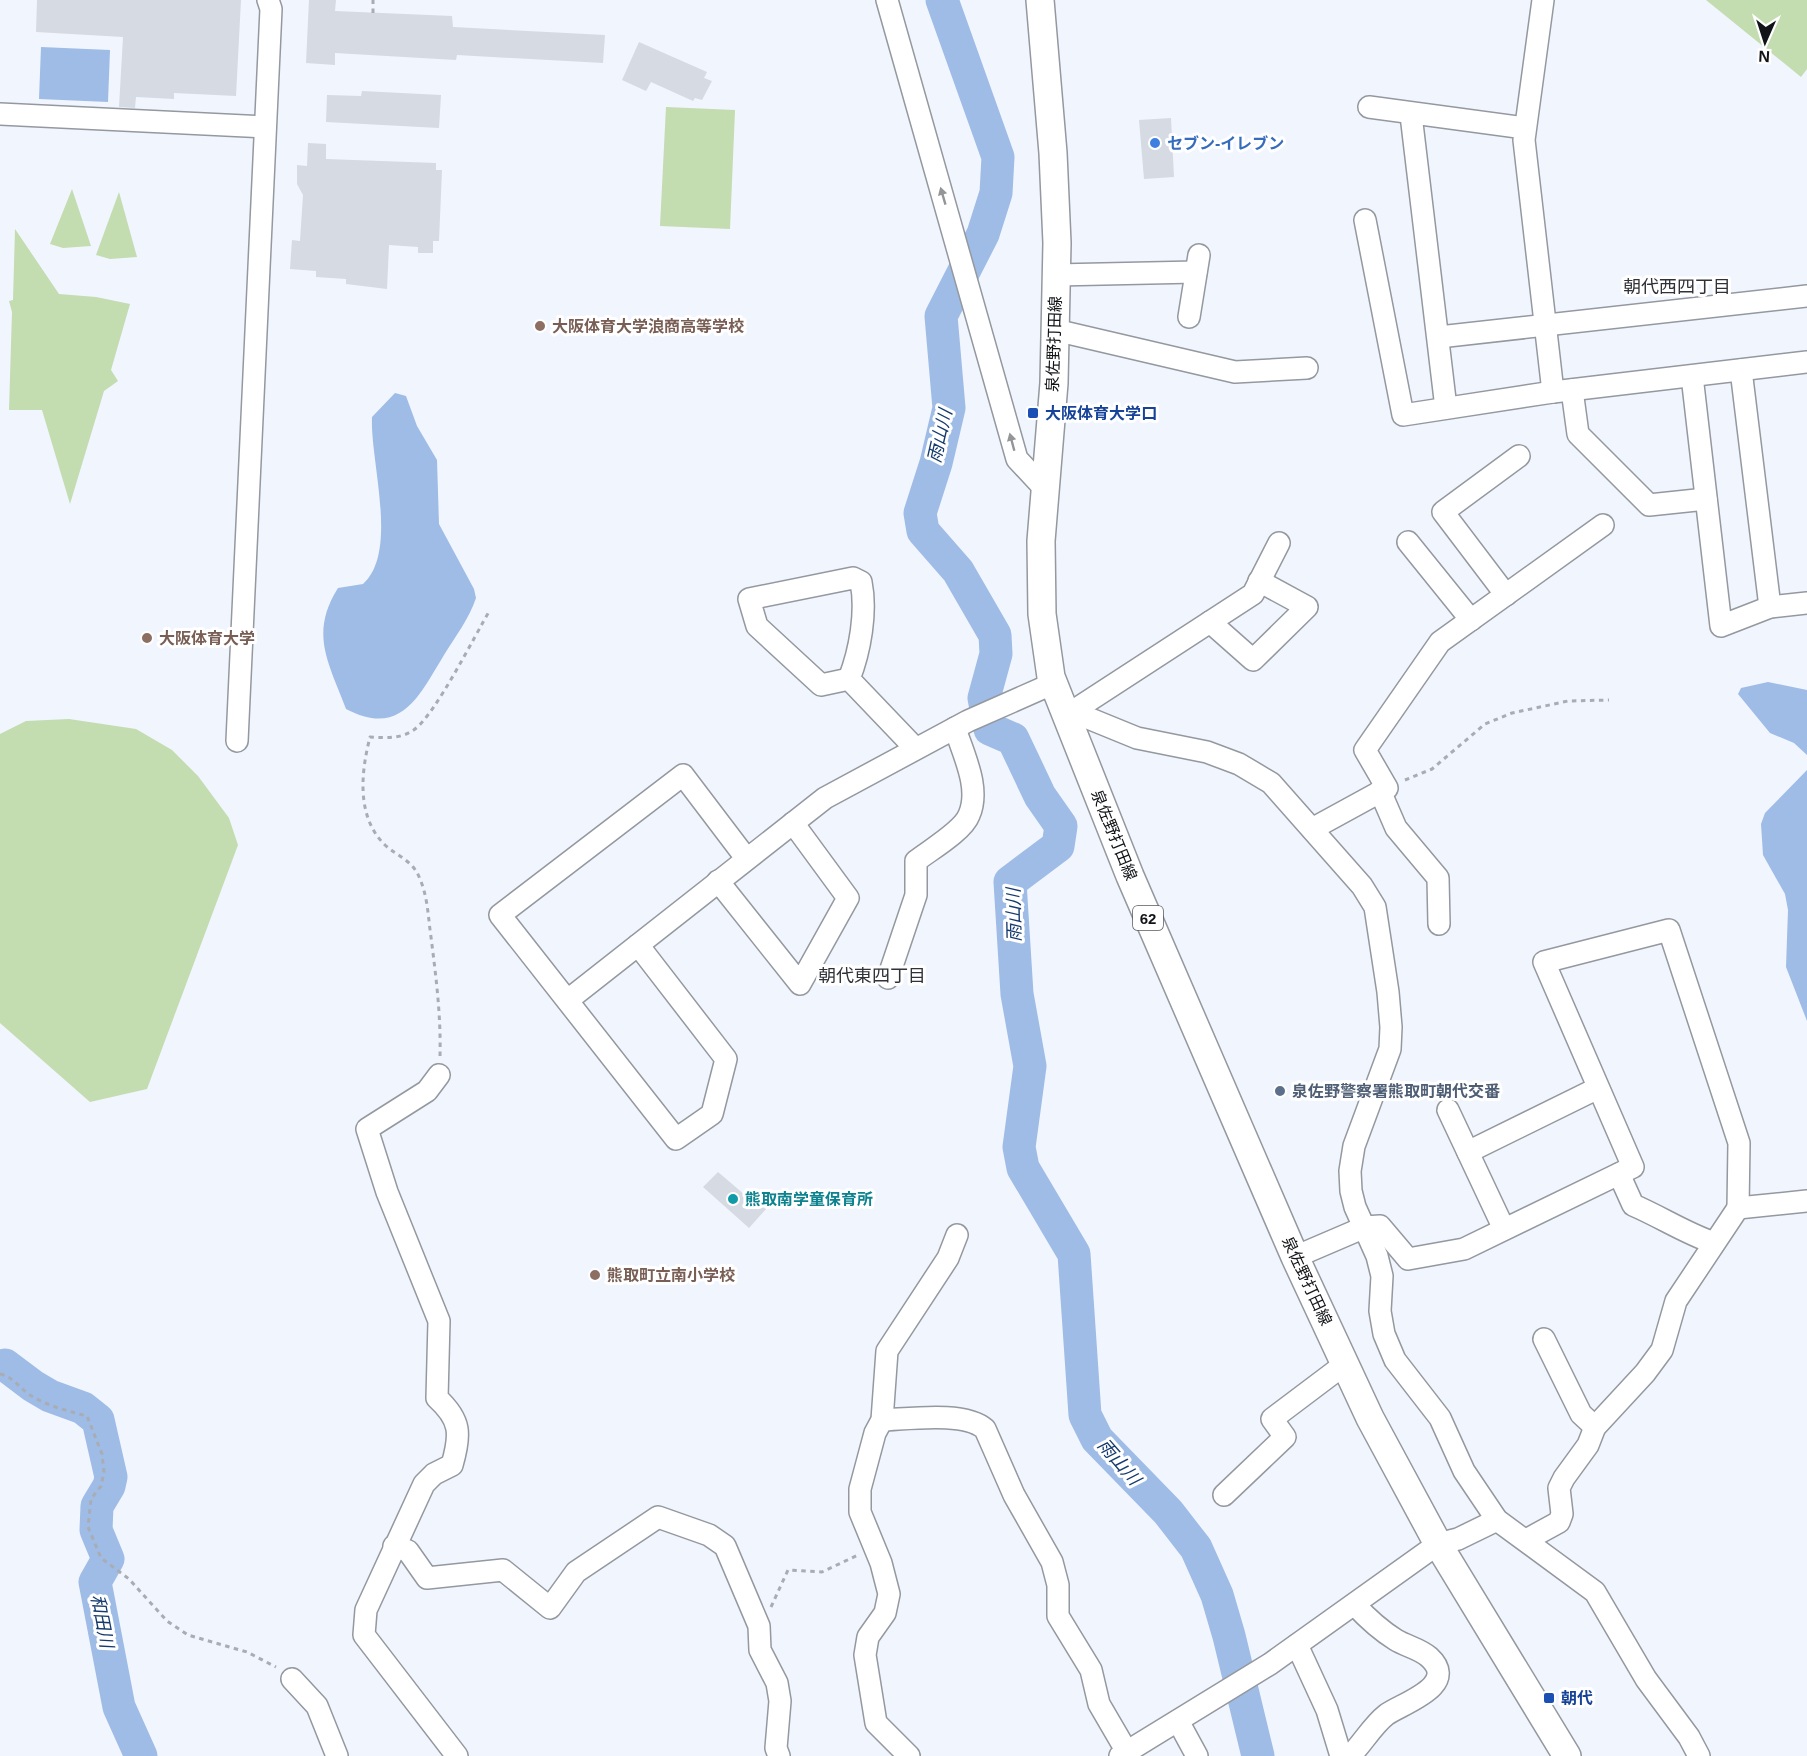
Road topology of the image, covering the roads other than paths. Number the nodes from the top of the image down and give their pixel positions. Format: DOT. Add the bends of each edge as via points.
graph roads {
  1 [pos="268,0"];
  2 [pos="887,0"];
  3 [pos="1040,0"];
  4 [pos="1542,0"];
  5 [pos="1369,107"];
  6 [pos="0,114"];
  7 [pos="1411,115"];
  8 [pos="264,127"];
  9 [pos="1525,128"];
  10 [pos="1365,220"];
  11 [pos="1056,275"];
  12 [pos="1807,296"];
  13 [pos="1189,317"];
  14 [pos="1545,326"];
  15 [pos="1055,330"];
  16 [pos="1439,337"];
  17 [pos="1807,362"];
  18 [pos="1307,368"];
  19 [pos="1741,370"];
  20 [pos="1692,376"];
  21 [pos="1563,391"];
  22 [pos="1446,408"];
  23 [pos="1519,456"];
  24 [pos="1045,489"];
  25 [pos="1706,499"];
  26 [pos="1603,525"];
  27 [pos="1407,542"];
  28 [pos="1279,543"];
  29 [pos="1259,581"];
  30 [pos="1506,595"];
  31 [pos="1807,603"];
  32 [pos="1770,607"];
  33 [pos="1471,620"];
  34 [pos="1210,621"];
  35 [pos="849,680"];
  36 [pos="1054,683"];
  37 [pos="1067,712"];
  38 [pos="961,725"];
  39 [pos="237,741"];
  40 [pos="915,748"];
  41 [pos="1384,789"];
  42 [pos="793,823"];
  43 [pos="1312,829"];
  44 [pos="746,858"];
  45 [pos="718,881"];
  46 [pos="1440,924"];
  47 [pos="638,945"];
  48 [pos="888,978"];
  49 [pos="568,1000"];
  50 [pos="439,1076"];
  51 [pos="1598,1088"];
  52 [pos="1448,1110"];
  53 [pos="1468,1152"];
  54 [pos="1619,1174"];
  55 [pos="1807,1201"];
  56 [pos="1738,1208"];
  57 [pos="1365,1227"];
  58 [pos="1504,1229"];
  59 [pos="957,1235"];
  60 [pos="1714,1243"];
  61 [pos="1295,1257"];
  62 [pos="1544,1339"];
  63 [pos="1345,1364"];
  64 [pos="882,1420"];
  65 [pos="1595,1427"];
  66 [pos="1224,1496"];
  67 [pos="1497,1520"];
  68 [pos="1527,1540"];
  69 [pos="1438,1544"];
  70 [pos="394,1546"];
  71 [pos="1355,1605"];
  72 [pos="1297,1645"];
  73 [pos="292,1679"];
  74 [pos="1179,1721"];
  75 [pos="1124,1754"];
  76 [pos="338,1756"];
  77 [pos="457,1756"];
  78 [pos="779,1756"];
  79 [pos="909,1756"];
  80 [pos="1197,1756"];
  81 [pos="1341,1756"];
  82 [pos="1350,1756"];
  83 [pos="1567,1756"];
  84 [pos="1699,1756"];
  1 -- 8 [label="street"];
  24 -- 2 [label="street, one-way" via="1017,459"];
  3 -- 11 [label="main road, 泉佐野打田線 / 62" via="1053,153"];
  4 -- 9 [label="street"];
  5 -- 7 [label="street"];
  6 -- 8 [label="street"];
  7 -- 9 [label="street"];
  7 -- 16 [label="street"];
  8 -- 39 [label="street"];
  9 -- 14 [label="street"];
  10 -- 22 [label="street" via="1404,415"];
  11 -- 13 [label="street" via="1198,264"];
  11 -- 15 [label="main road, 泉佐野打田線 / 62"];
  12 -- 14 [label="street"];
  14 -- 16 [label="street"];
  14 -- 21 [label="street"];
  15 -- 18 [label="street" via="1235,372"];
  15 -- 24 [label="main road, 泉佐野打田線 / 62"];
  16 -- 22 [label="street"];
  17 -- 19 [label="street"];
  19 -- 20 [label="street"];
  19 -- 32 [label="street"];
  20 -- 21 [label="street"];
  20 -- 25 [label="street"];
  21 -- 22 [label="street"];
  21 -- 25 [label="street" via="1578,434 1628,497 1649,505"];
  23 -- 30 [label="street" via="1443,512"];
  24 -- 36 [label="main road, 泉佐野打田線 / 62" via="1041,614"];
  25 -- 32 [label="street" via="1721,626"];
  26 -- 30 [label="street"];
  27 -- 33 [label="street"];
  28 -- 29 [label="street"];
  29 -- 34 [label="street" via="1253,594"];
  29 -- 34 [label="street" via="1307,607 1253,660"];
  30 -- 33 [label="street"];
  31 -- 32 [label="street"];
  33 -- 41 [label="street" via="1440,642 1365,750"];
  34 -- 37 [label="street"];
  35 -- 35 [label="street" via="821,685 757,626 749,599 853,578 861,582 864,598 855,664"];
  35 -- 40 [label="street"];
  36 -- 37 [label="main road, 泉佐野打田線 / 62"];
  36 -- 38 [label="street"];
  37 -- 43 [label="street" via="1137,738 1207,752 1239,764 1271,783"];
  37 -- 61 [label="main road, 泉佐野打田線 / 62" via="1130,876"];
  38 -- 40 [label="street"];
  38 -- 48 [label="street" via="972,783 969,816 916,861 916,895"];
  40 -- 42 [label="street" via="825,798"];
  41 -- 43 [label="street"];
  41 -- 46 [label="street" via="1396,828 1438,878"];
  42 -- 44 [label="street"];
  42 -- 45 [label="street" via="848,898 800,984"];
  43 -- 57 [label="street" via="1362,886 1375,907 1388,992 1390,1049 1354,1146 1350,1171 1354,1207"];
  44 -- 45 [label="street"];
  44 -- 49 [label="street" via="683,775 500,915"];
  45 -- 47 [label="street"];
  47 -- 49 [label="street"];
  47 -- 49 [label="street" via="726,1059 712,1114 676,1139"];
  50 -- 70 [label="street" via="427,1091 367,1129 387,1192 439,1321 437,1398 458,1424 452,1465 424,1484"];
  51 -- 53 [label="street"];
  51 -- 54 [label="street" via="1633,1167"];
  51 -- 56 [label="street" via="1544,962 1669,930 1740,1143"];
  52 -- 53 [label="street"];
  53 -- 58 [label="street"];
  54 -- 58 [label="street"];
  54 -- 60 [label="street" via="1632,1205"];
  55 -- 56 [label="street"];
  56 -- 60 [label="street"];
  57 -- 58 [label="street" via="1380,1226 1408,1259 1464,1249"];
  57 -- 61 [label="street"];
  57 -- 67 [label="street" via="1382,1276 1380,1311 1395,1360 1440,1418 1464,1471"];
  59 -- 64 [label="street" via="948,1258 887,1351"];
  60 -- 65 [label="street" via="1676,1301 1662,1350"];
  61 -- 63 [label="main road, 泉佐野打田線 / 62"];
  62 -- 65 [label="street" via="1581,1414"];
  63 -- 66 [label="street" via="1272,1419 1285,1437"];
  63 -- 69 [label="main road, 泉佐野打田線 / 62" via="1402,1481"];
  64 -- 75 [label="street" via="962,1420 977,1422 985,1429 1014,1495 1053,1562 1058,1616 1091,1670 1099,1704"];
  64 -- 79 [label="street" via="860,1489 860,1512 890,1594 885,1613 868,1637 865,1655 876,1723"];
  65 -- 68 [label="street" via="1588,1445 1558,1488 1562,1514 1559,1522"];
  67 -- 68 [label="street"];
  67 -- 69 [label="street"];
  68 -- 84 [label="street" via="1595,1592 1646,1679"];
  69 -- 71 [label="street"];
  69 -- 83 [label="main road, 泉佐野打田線 / 62"];
  70 -- 77 [label="street" via="366,1610 364,1635"];
  70 -- 78 [label="street" via="408,1551 427,1578 503,1570 550,1608 576,1572 658,1517 709,1535 725,1546 759,1626 760,1650 777,1683 780,1701 776,1748"];
  71 -- 72 [label="street"];
  71 -- 82 [label="street" via="1397,1641 1428,1656 1435,1664 1437,1677 1429,1690 1386,1714"];
  72 -- 74 [label="street"];
  72 -- 81 [label="street" via="1327,1710"];
  73 -- 76 [label="street" via="317,1706"];
  74 -- 75 [label="street"];
  74 -- 80 [label="street"];
}
